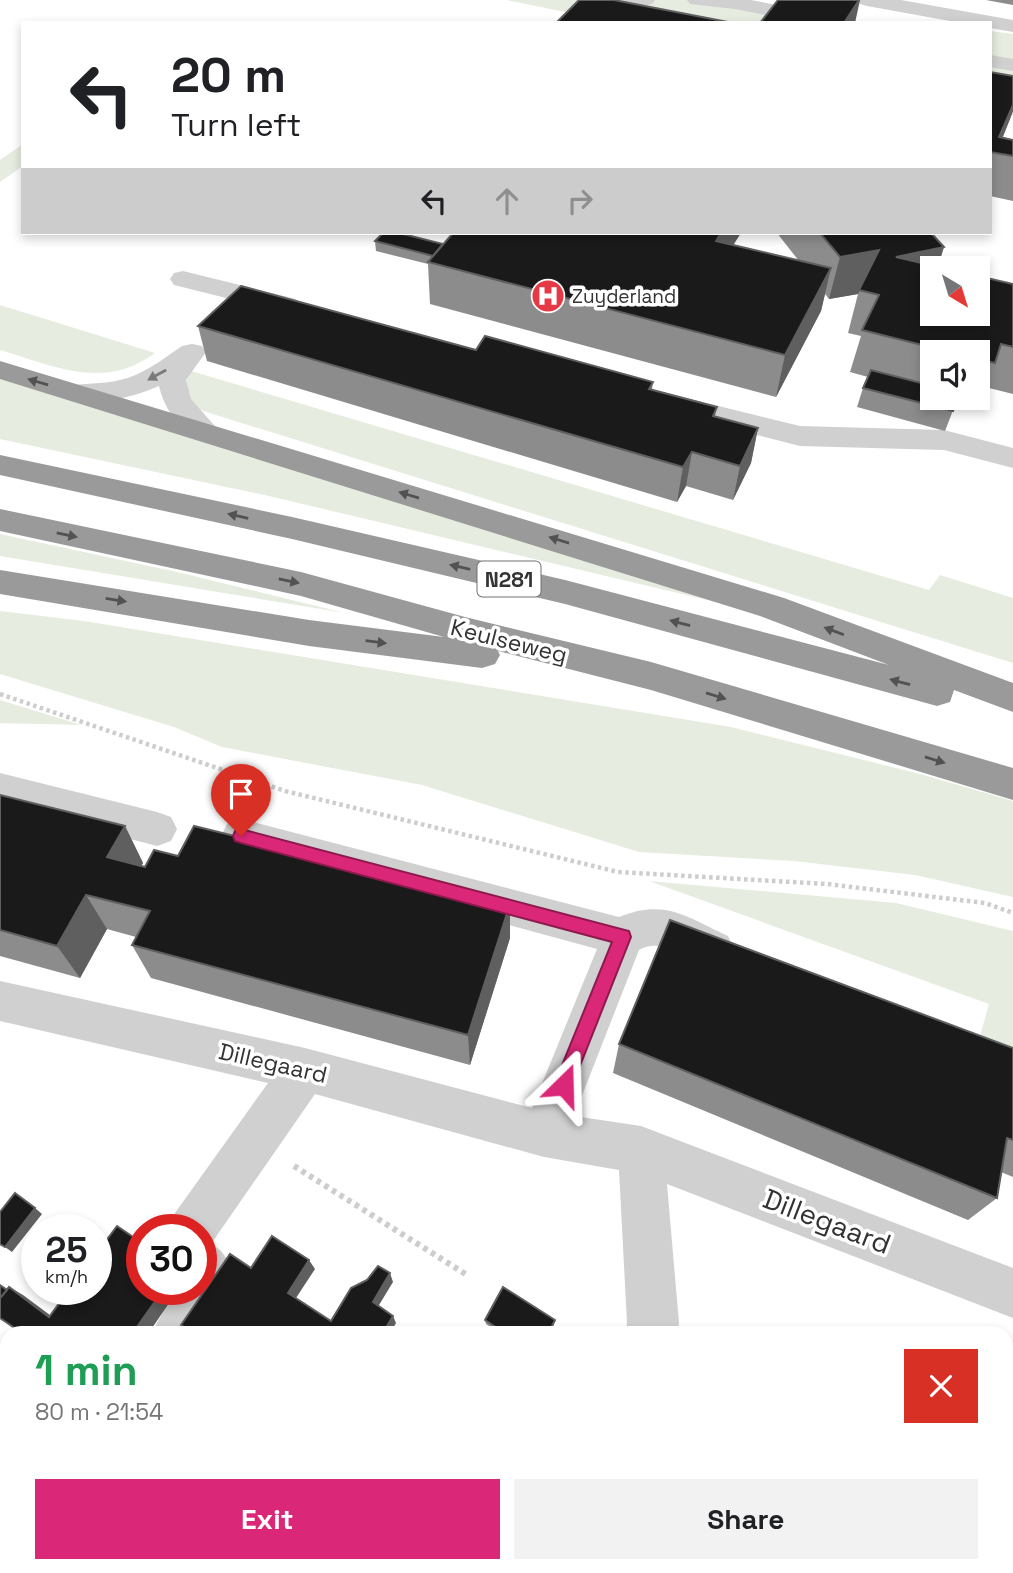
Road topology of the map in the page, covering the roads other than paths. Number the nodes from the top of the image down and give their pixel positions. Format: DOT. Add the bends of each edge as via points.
graph roads {
  1 [pos="620,0"];
  2 [pos="645,0"];
  3 [pos="697,0"];
  4 [pos="867,0"];
  5 [pos="828,21"];
  6 [pos="985,21"];
  7 [pos="992,22"];
  8 [pos="1013,26"];
  9 [pos="992,61"];
  10 [pos="1013,65"];
  11 [pos="183,279"];
  12 [pos="317,313"];
  13 [pos="0,370"];
  14 [pos="76,393"];
  15 [pos="639,396"];
  16 [pos="206,433"];
  17 [pos="1013,458"];
  18 [pos="0,465"];
  19 [pos="0,520"];
  20 [pos="0,582"];
  21 [pos="651,676"];
  22 [pos="1013,698"];
  23 [pos="1013,713"];
  24 [pos="1013,784"];
  25 [pos="0,789"];
  26 [pos="157,829"];
  27 [pos="241,836"];
  28 [pos="623,937"];
  29 [pos="754,965"];
  30 [pos="0,1001"];
  31 [pos="305,1070"];
  32 [pos="544,1134"];
  33 [pos="640,1150"];
  34 [pos="203,1214"];
  35 [pos="1013,1293"];
  36 [pos="194,1305"];
  37 [pos="182,1326"];
  38 [pos="652,1326"];
  1 -- 2 [label="street"];
  3 -- 5 [label="street"];
  4 -- 6 [label="street"];
  7 -- 8 [label="street"];
  9 -- 10 [label="street"];
  11 -- 12 [label="street" via="241,304"];
  14 -- 13 [label="highway, N281, one-way"];
  14 -- 16 [label="highway, N281"];
  16 -- 14 [label="street, one-way" via="177,402 172,380 202,342 162,373 124,391"];
  15 -- 17 [label="street" via="800,436 944,440"];
  22 -- 16 [label="highway, N281, one-way" via="772,607"];
  23 -- 18 [label="highway, N281, one-way" via="565,592"];
  19 -- 21 [label="highway, Keulseweg, one-way" via="301,584"];
  20 -- 21 [label="highway, one-way" via="309,633"];
  21 -- 24 [label="highway, Keulseweg, one-way"];
  25 -- 26 [label="street"];
  27 -- 28 [label="street"];
  28 -- 29 [label="street" via="635,928 661,924"];
  28 -- 32 [label="street"];
  30 -- 31 [label="street, Dillegaard"];
  31 -- 32 [label="street, Dillegaard"];
  31 -- 34 [label="street"];
  32 -- 33 [label="street, Dillegaard"];
  33 -- 35 [label="street, Dillegaard"];
  33 -- 38 [label="street"];
  36 -- 37 [label="street"];
}
